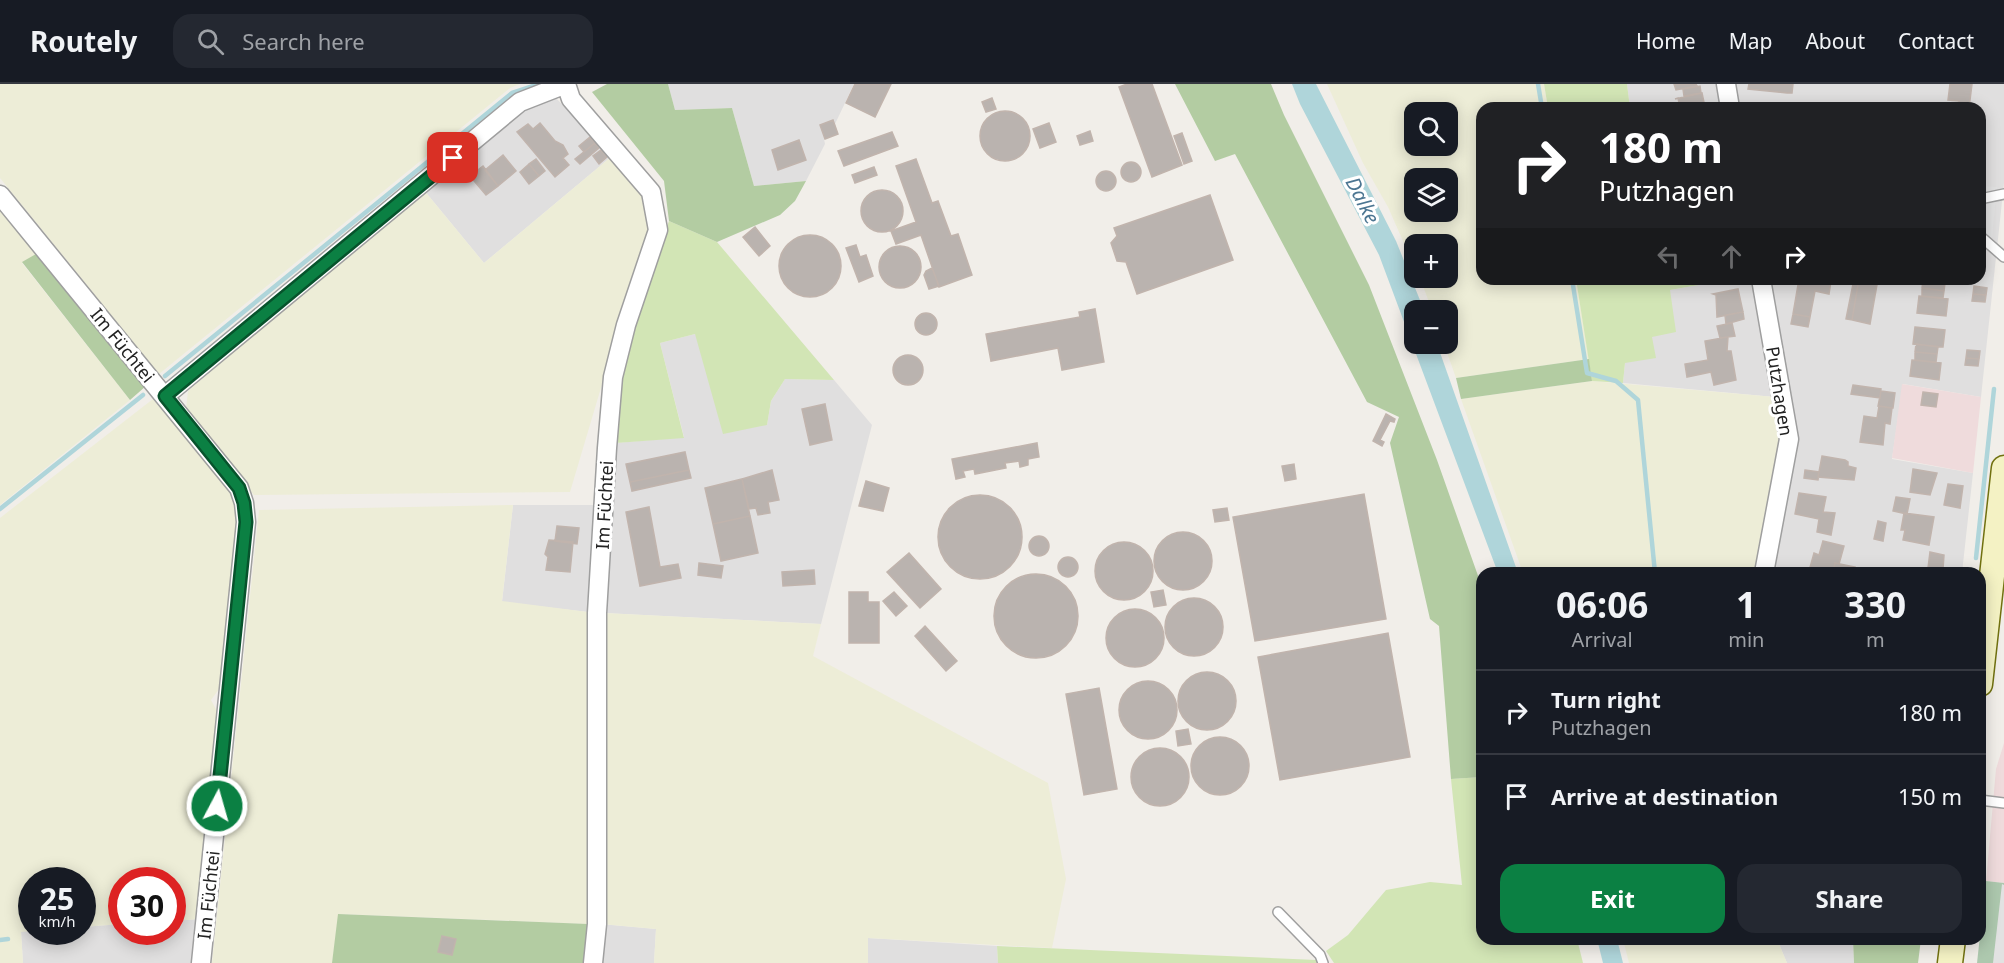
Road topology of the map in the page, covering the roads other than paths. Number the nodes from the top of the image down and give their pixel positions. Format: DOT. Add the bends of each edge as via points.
graph roads {
  1 [pos="566,84"];
  2 [pos="1726,84"];
  3 [pos="1729,102"];
  4 [pos="2004,194"];
  5 [pos="0,195"];
  6 [pos="1986,198"];
  7 [pos="1986,241"];
  8 [pos="2004,257"];
  9 [pos="1762,285"];
  10 [pos="165,396"];
  11 [pos="2004,468"];
  12 [pos="1765,567"];
  13 [pos="1986,649"];
  14 [pos="1986,801"];
  15 [pos="2004,803"];
  16 [pos="1278,912"];
  17 [pos="1952,945"];
  18 [pos="201,963"];
  19 [pos="593,963"];
  20 [pos="1323,963"];
  21 [pos="1950,963"];
  1 -- 10 [label="street" via="520,102"];
  1 -- 19 [label="street, Im Füchtei" via="571,99 651,192 658,230 613,377 597,613 597,924"];
  2 -- 3 [label="street"];
  4 -- 6 [label="lane"];
  5 -- 10 [label="street, Im Füchtei"];
  7 -- 8 [label="lane"];
  9 -- 12 [label="street, Putzhagen" via="1789,439"];
  10 -- 18 [label="street, Im Füchtei" via="239,488 245,513"];
  11 -- 13 [label="main road"];
  14 -- 15 [label="lane"];
  16 -- 20 [label="lane" via="1320,955"];
  17 -- 21 [label="main road"];
}
